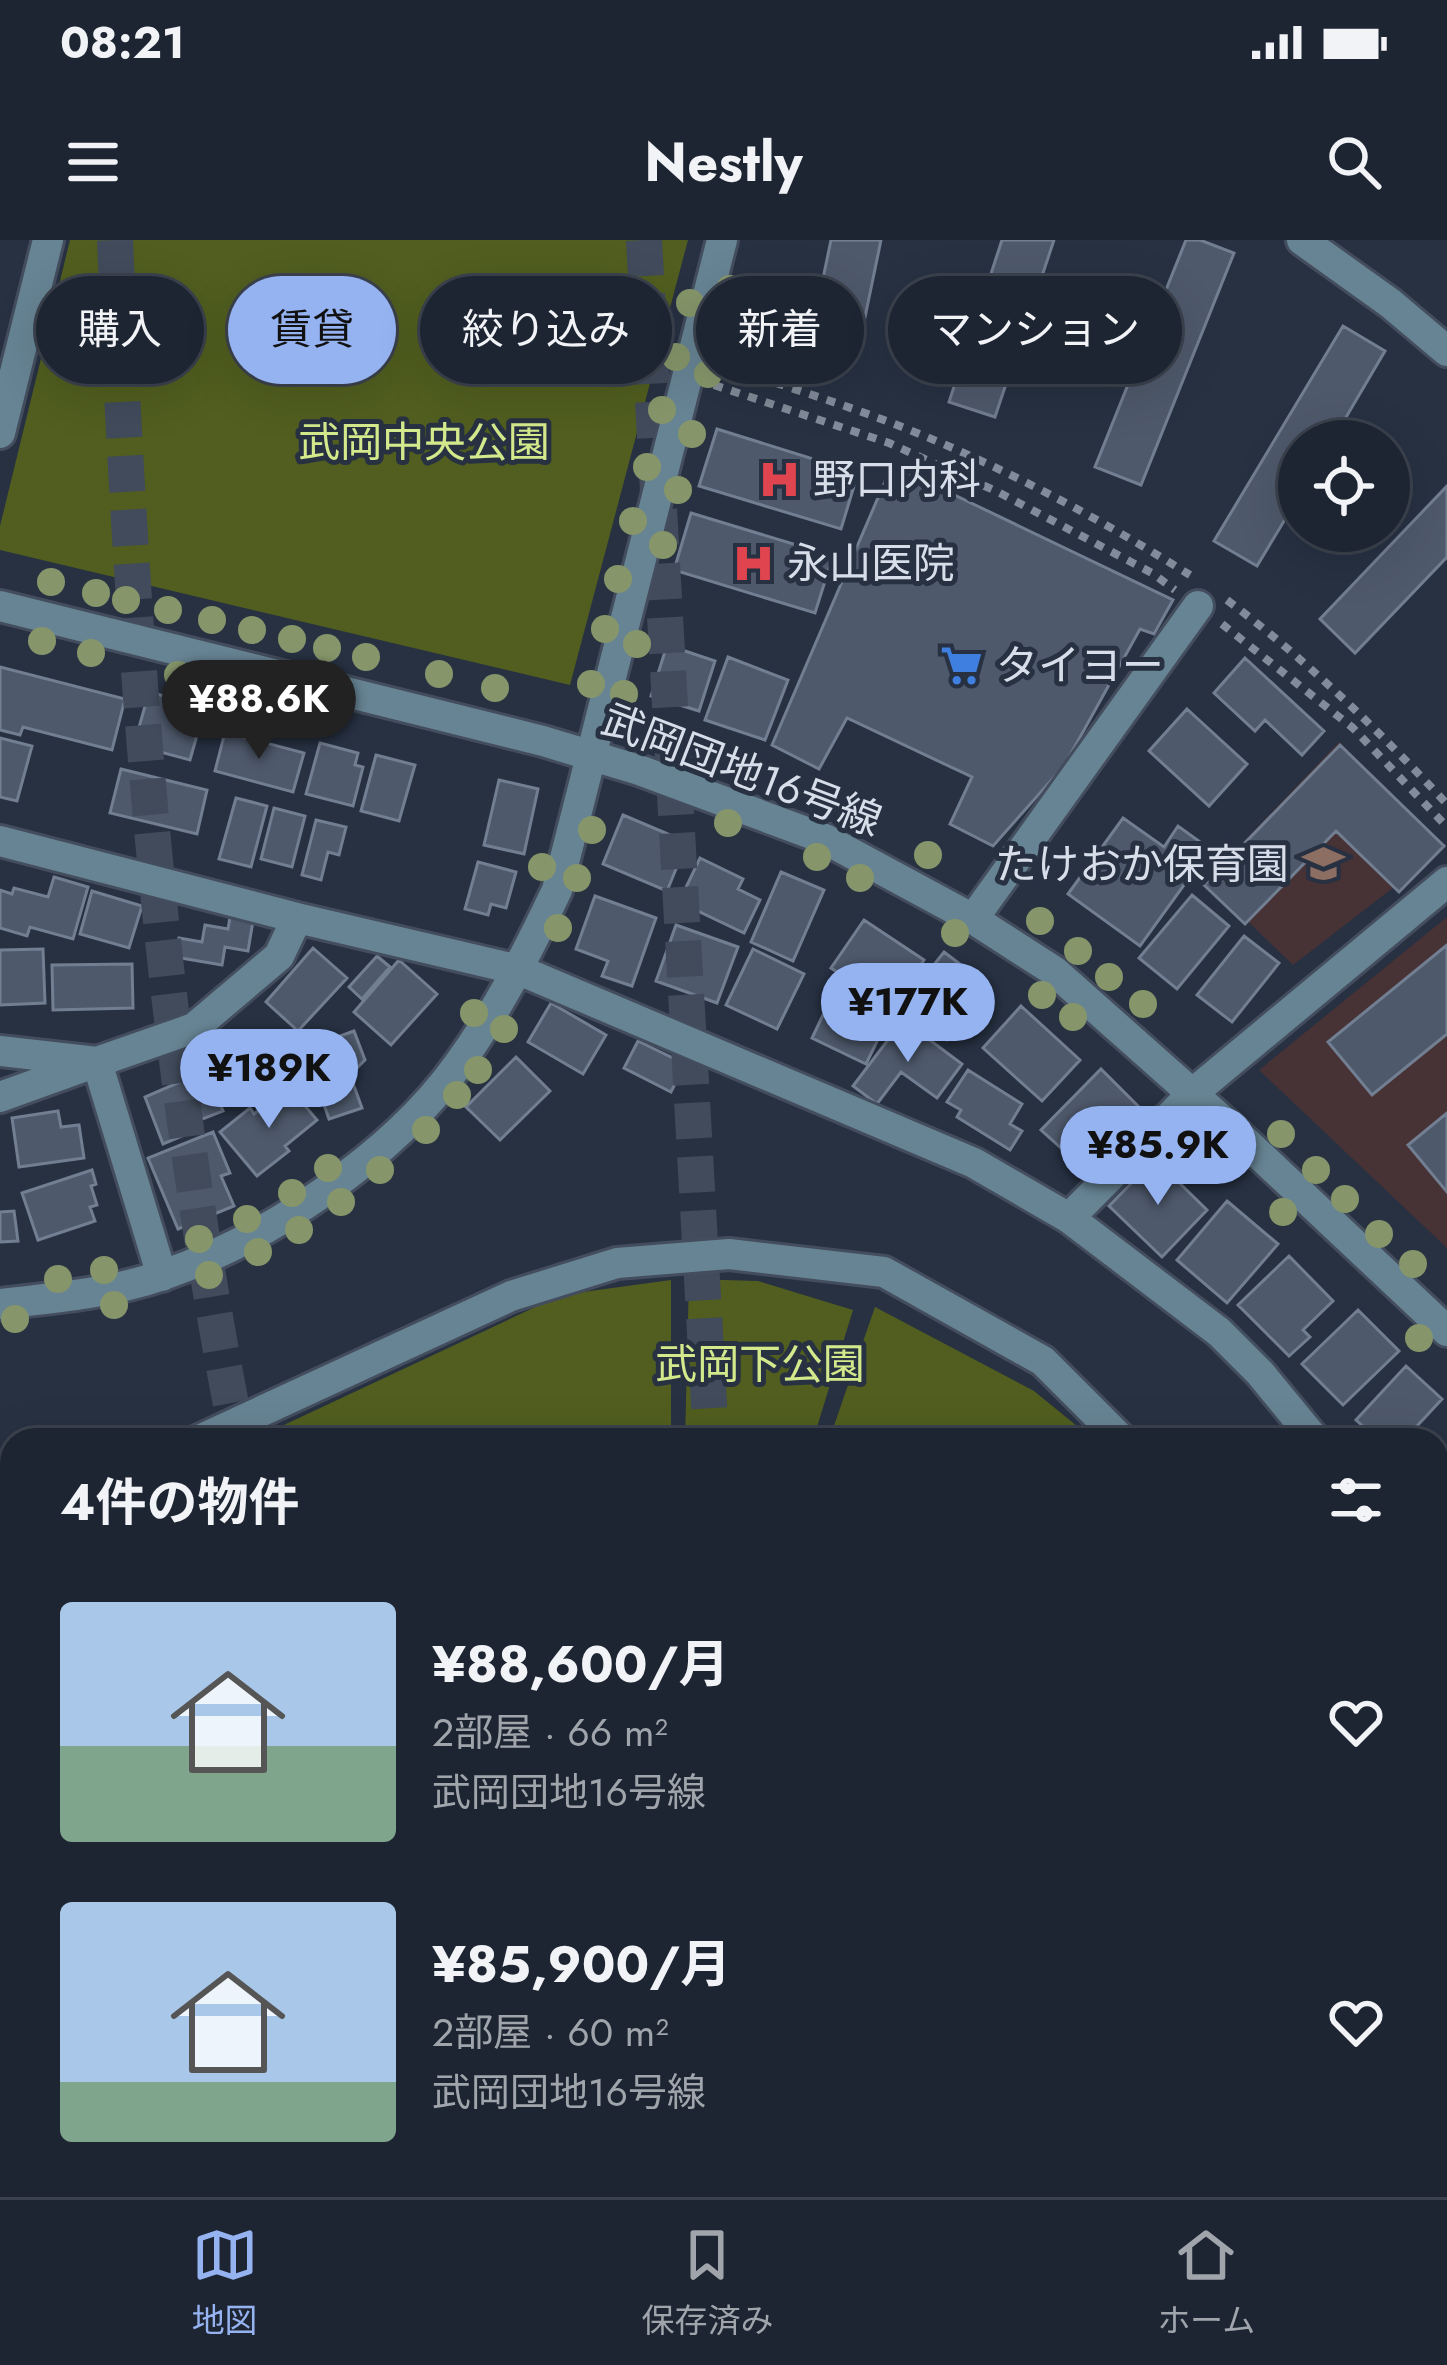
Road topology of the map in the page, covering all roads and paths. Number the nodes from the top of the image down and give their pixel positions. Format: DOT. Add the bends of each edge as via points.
graph roads {
  1 [pos="48,240"];
  2 [pos="722,240"];
  3 [pos="1302,240"];
  4 [pos="1447,351"];
  5 [pos="711,384"];
  6 [pos="775,384"];
  7 [pos="0,433"];
  8 [pos="1201,591"];
  9 [pos="0,606"];
  10 [pos="592,755"];
  11 [pos="1447,803"];
  12 [pos="1447,827"];
  13 [pos="0,841"];
  14 [pos="1447,882"];
  15 [pos="298,919"];
  16 [pos="973,919"];
  17 [pos="519,970"];
  18 [pos="0,1051"];
  19 [pos="98,1063"];
  20 [pos="1192,1093"];
  21 [pos="0,1097"];
  22 [pos="1069,1218"];
  23 [pos="162,1276"];
  24 [pos="0,1304"];
  25 [pos="1447,1331"];
  26 [pos="226,1428"];
  27 [pos="1110,1428"];
  28 [pos="1305,1428"];
  1 -- 7 [label="street"];
  2 -- 10 [label="street"];
  3 -- 4 [label="street"];
  5 -- 8 [label="path" via="889,443"];
  6 -- 8 [label="path" via="1007,473 1093,516"];
  8 -- 11 [label="path" via="1284,644"];
  8 -- 12 [label="path" via="1353,728"];
  8 -- 16 [label="street"];
  9 -- 10 [label="street, 武岡団地16号線"];
  10 -- 16 [label="street, 武岡団地16号線" via="825,839"];
  10 -- 17 [label="street" via="557,890"];
  13 -- 15 [label="street"];
  14 -- 20 [label="street"];
  15 -- 17 [label="street"];
  15 -- 19 [label="street" via="279,956 194,1028"];
  16 -- 20 [label="street, 武岡団地16号線" via="1054,971"];
  17 -- 22 [label="street" via="974,1163"];
  17 -- 23 [label="street" via="456,1069 335,1186 254,1236"];
  18 -- 19 [label="street"];
  19 -- 21 [label="street"];
  19 -- 23 [label="street"];
  20 -- 22 [label="street"];
  20 -- 25 [label="street, 武岡団地16号線"];
  22 -- 28 [label="street" via="1219,1332"];
  23 -- 24 [label="street"];
  26 -- 27 [label="street" via="512,1296 617,1263 729,1254 884,1272 1043,1361"];
}
